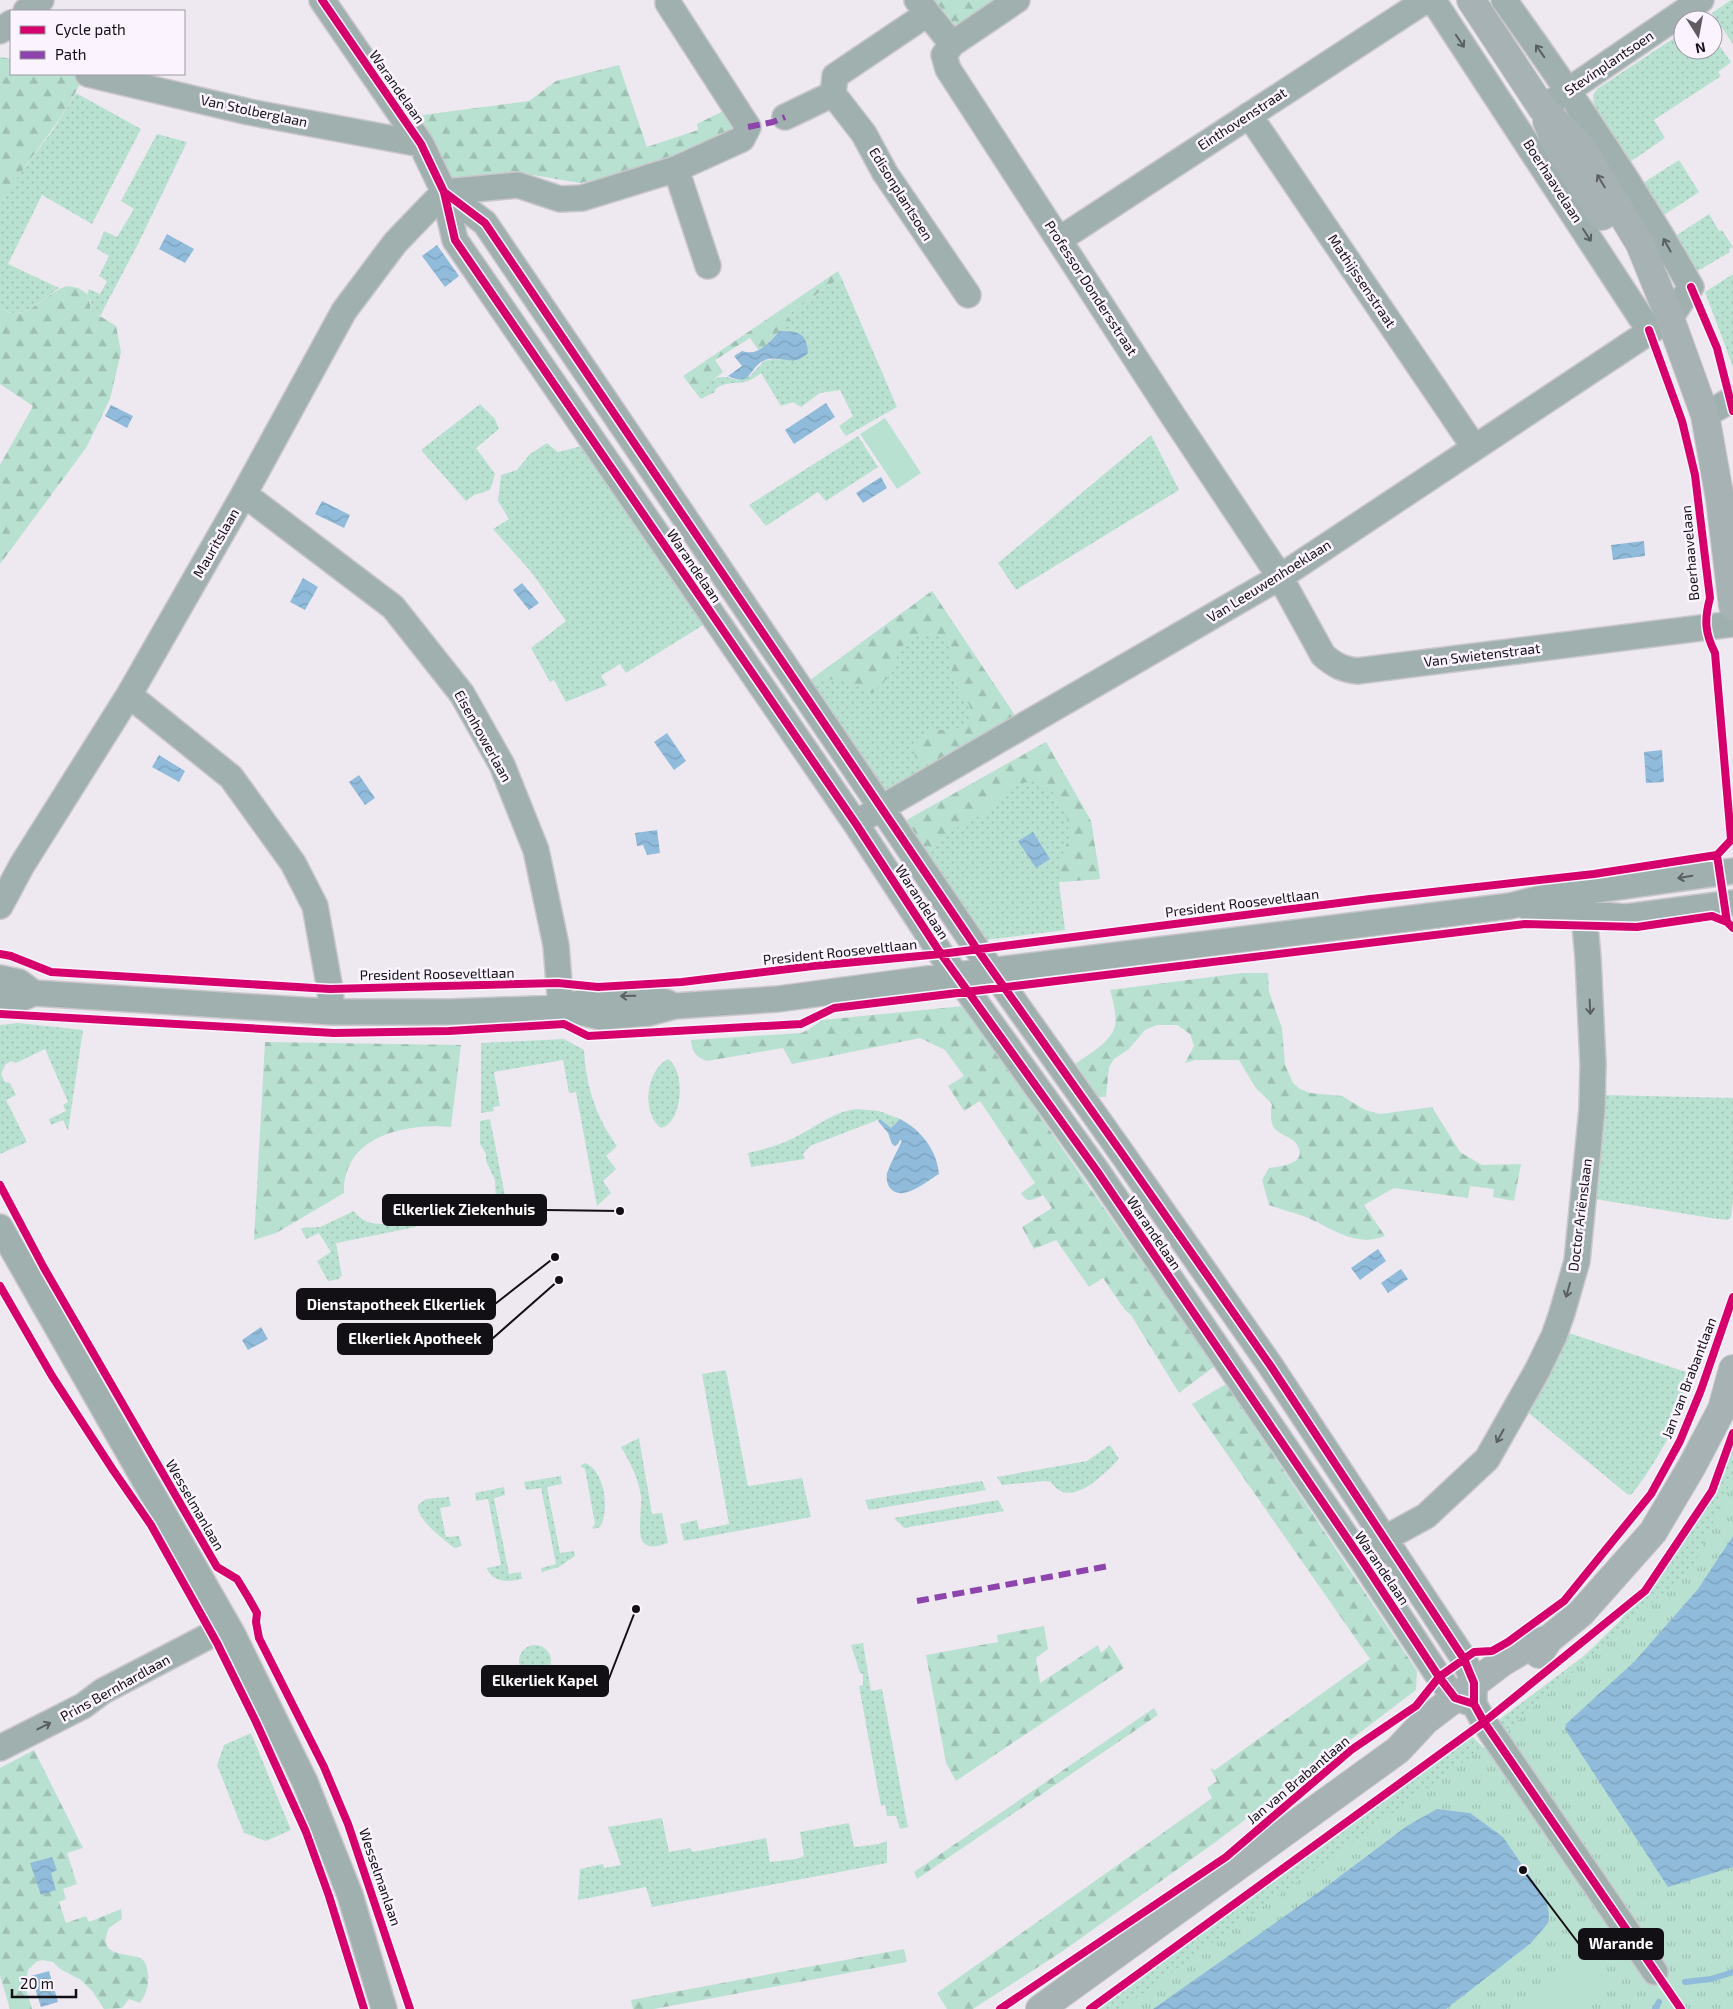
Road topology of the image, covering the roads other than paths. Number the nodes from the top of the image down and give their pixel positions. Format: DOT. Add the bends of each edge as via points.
graph roads {
  1 [pos="41,0"];
  2 [pos="322,0"];
  3 [pos="1017,0"];
  4 [pos="1426,0"];
  5 [pos="1433,0"];
  6 [pos="1471,0"];
  7 [pos="1504,0"];
  8 [pos="1701,0"];
  9 [pos="668,3"];
  10 [pos="922,7"];
  11 [pos="28,10"];
  12 [pos="952,44"];
  13 [pos="92,75"];
  14 [pos="1568,90"];
  15 [pos="833,94"];
  16 [pos="1542,108"];
  17 [pos="1249,114"];
  18 [pos="785,118"];
  19 [pos="1516,125"];
  20 [pos="421,144"];
  21 [pos="676,169"];
  22 [pos="444,192"];
  23 [pos="1060,239"];
  24 [pos="708,266"];
  25 [pos="968,295"];
  26 [pos="1659,324"];
  27 [pos="1733,399"];
  28 [pos="1705,415"];
  29 [pos="1474,446"];
  30 [pos="244,494"];
  31 [pos="1280,577"];
  32 [pos="1733,606"];
  33 [pos="1733,624"];
  34 [pos="129,695"];
  35 [pos="881,807"];
  36 [pos="856,824"];
  37 [pos="1733,871"];
  38 [pos="1583,903"];
  39 [pos="1733,903"];
  40 [pos="0,905"];
  41 [pos="992,971"];
  42 [pos="956,975"];
  43 [pos="0,978"];
  44 [pos="34,993"];
  45 [pos="0,999"];
  46 [pos="561,1008"];
  47 [pos="332,1012"];
  48 [pos="0,1227"];
  49 [pos="1733,1370"];
  50 [pos="1384,1540"];
  51 [pos="1370,1571"];
  52 [pos="228,1626"];
  53 [pos="1468,1695"];
  54 [pos="0,1748"];
  55 [pos="1655,1972"];
  56 [pos="384,2009"];
  57 [pos="1040,2009"];
  1 -- 11 [label="street"];
  2 -- 20 [label="street, Warandelaan"];
  3 -- 12 [label="street"];
  4 -- 17 [label="street, Einthovenstraat"];
  5 -- 19 [label="street, Boerhaavelaan, one-way"];
  6 -- 16 [label="main road, Boerhaavelaan"];
  14 -- 7 [label="street, one-way"];
  8 -- 14 [label="street, Stevinplantsoen"];
  9 -- 21 [label="street" via="748,127 742,139"];
  10 -- 12 [label="street"];
  10 -- 15 [label="street" via="835,76"];
  12 -- 23 [label="street, Professor Dondersstraat" via="944,55 948,69"];
  13 -- 20 [label="street, Van Stolberglaan" via="249,112"];
  14 -- 16 [label="street, Stevinplantsoen"];
  26 -- 14 [label="street, one-way" via="1691,288 1663,238"];
  15 -- 18 [label="street"];
  15 -- 25 [label="street, Edisonplantsoen" via="864,134 885,173"];
  16 -- 19 [label="street, Stevinplantsoen"];
  16 -- 26 [label="main road, Boerhaavelaan" via="1580,145 1640,244"];
  17 -- 23 [label="street, Einthovenstraat"];
  17 -- 29 [label="street, Mathijssenstraat"];
  19 -- 26 [label="street, Boerhaavelaan, one-way"];
  20 -- 22 [label="street, Warandelaan"];
  21 -- 22 [label="street" via="582,198 560,199 518,185"];
  21 -- 24 [label="street"];
  22 -- 30 [label="street, Mauritslaan" via="395,243 344,311"];
  22 -- 35 [label="street, Warandelaan" via="485,223"];
  22 -- 36 [label="street, Warandelaan" via="455,240"];
  23 -- 31 [label="street, Professor Dondersstraat"];
  26 -- 28 [label="main road, Boerhaavelaan"];
  26 -- 29 [label="street, Van Leeuwenhoeklaan"];
  27 -- 28 [label="street"];
  28 -- 32 [label="main road, Boerhaavelaan" via="1720,499"];
  29 -- 31 [label="street, Van Leeuwenhoeklaan"];
  30 -- 34 [label="street, Mauritslaan"];
  30 -- 46 [label="street, Eisenhowerlaan" via="393,607 462,694 502,765 536,850 556,945"];
  31 -- 33 [label="street, Van Swietenstraat" via="1323,655 1332,664 1357,671"];
  31 -- 35 [label="street, Van Leeuwenhoeklaan"];
  34 -- 40 [label="street, Mauritslaan"];
  34 -- 47 [label="street" via="231,777 293,863 315,906"];
  35 -- 36 [label="street, Van Leeuwenhoeklaan"];
  35 -- 41 [label="street, Warandelaan"];
  36 -- 42 [label="street, Warandelaan"];
  37 -- 38 [label="street, one-way"];
  38 -- 39 [label="street" via="1626,917"];
  38 -- 41 [label="street" via="1546,897 1510,906"];
  38 -- 50 [label="street, Doctor Ariënslaan, one-way" via="1593,1064 1592,1110 1577,1261 1562,1313 1537,1371 1487,1459 1426,1516"];
  41 -- 42 [label="street"];
  41 -- 50 [label="street, Warandelaan" via="1265,1358"];
  42 -- 46 [label="street" via="778,999 675,1006 601,1017"];
  42 -- 51 [label="street, Warandelaan" via="1102,1178"];
  43 -- 44 [label="street" via="19,982"];
  44 -- 45 [label="street" via="20,999"];
  44 -- 47 [label="street"];
  46 -- 47 [label="street"];
  48 -- 52 [label="street"];
  49 -- 53 [label="main road" via="1722,1409 1653,1532 1581,1613 1549,1639 1501,1662"];
  50 -- 51 [label="street"];
  50 -- 53 [label="street, Warandelaan" via="1464,1659"];
  51 -- 53 [label="street, Warandelaan" via="1439,1677"];
  54 -- 52 [label="street, Prins Bernhardlaan, one-way" via="84,1706 104,1691"];
  52 -- 56 [label="street" via="304,1782 350,1895"];
  53 -- 55 [label="street, Warandelaan"];
  53 -- 57 [label="main road" via="1426,1720 1398,1750"];
}
